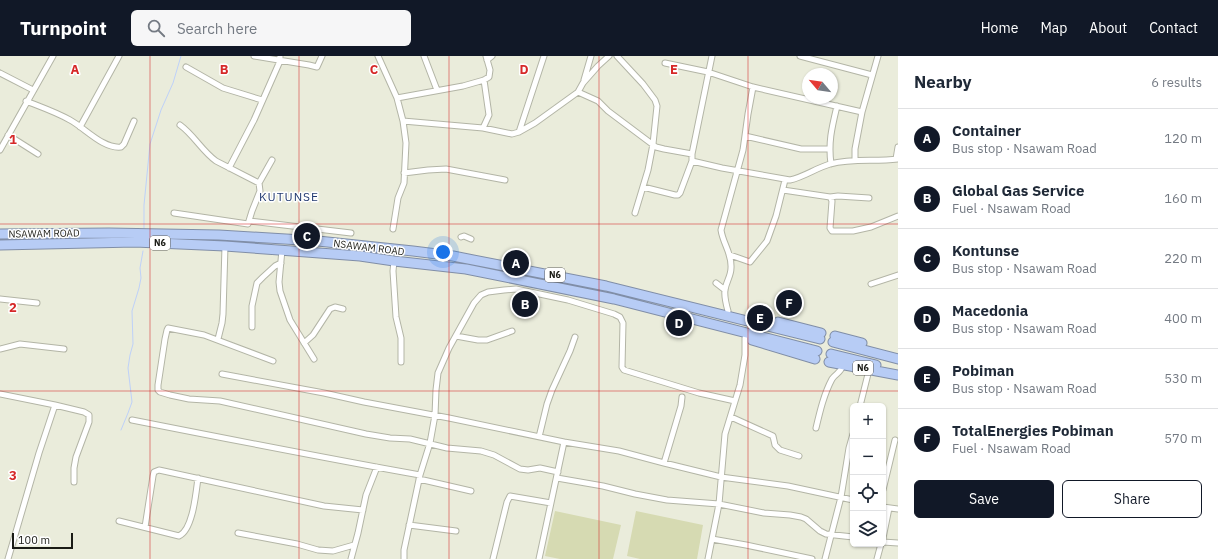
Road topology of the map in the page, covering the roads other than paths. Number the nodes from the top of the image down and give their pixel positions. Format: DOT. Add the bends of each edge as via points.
graph roads {
  1 [pos="52,56"];
  2 [pos="119,56"];
  3 [pos="254,56"];
  4 [pos="322,56"];
  5 [pos="378,56"];
  6 [pos="424,56"];
  7 [pos="492,56"];
  8 [pos="544,56"];
  9 [pos="591,56"];
  10 [pos="609,56"];
  11 [pos="617,56"];
  12 [pos="712,56"];
  13 [pos="800,56"];
  14 [pos="878,56"];
  15 [pos="280,58"];
  16 [pos="487,58"];
  17 [pos="665,63"];
  18 [pos="186,67"];
  19 [pos="708,72"];
  20 [pos="0,73"];
  21 [pos="872,75"];
  22 [pos="484,80"];
  23 [pos="583,83"];
  24 [pos="753,87"];
  25 [pos="33,90"];
  26 [pos="437,90"];
  27 [pos="578,92"];
  28 [pos="396,98"];
  29 [pos="262,100"];
  30 [pos="26,101"];
  31 [pos="837,106"];
  32 [pos="862,112"];
  33 [pos="134,121"];
  34 [pos="402,121"];
  35 [pos="180,125"];
  36 [pos="80,127"];
  37 [pos="483,128"];
  38 [pos="518,132"];
  39 [pos="8,135"];
  40 [pos="745,136"];
  41 [pos="653,144"];
  42 [pos="898,147"];
  43 [pos="829,149"];
  44 [pos="0,150"];
  45 [pos="38,154"];
  46 [pos="692,154"];
  47 [pos="897,159"];
  48 [pos="272,160"];
  49 [pos="855,160"];
  50 [pos="692,161"];
  51 [pos="831,164"];
  52 [pos="229,168"];
  53 [pos="738,171"];
  54 [pos="404,173"];
  55 [pos="504,180"];
  56 [pos="784,180"];
  57 [pos="259,183"];
  58 [pos="643,187"];
  59 [pos="783,190"];
  60 [pos="830,197"];
  61 [pos="869,198"];
  62 [pos="174,213"];
  63 [pos="635,213"];
  64 [pos="898,216"];
  65 [pos="249,221"];
  66 [pos="393,229"];
  67 [pos="351,233"];
  68 [pos="0,234"];
  69 [pos="219,235"];
  70 [pos="461,237"];
  71 [pos="471,239"];
  72 [pos="0,245"];
  73 [pos="221,246"];
  74 [pos="282,250"];
  75 [pos="730,254"];
  76 [pos="394,261"];
  77 [pos="281,263"];
  78 [pos="898,275"];
  79 [pos="518,279"];
  80 [pos="716,283"];
  81 [pos="871,284"];
  82 [pos="516,289"];
  83 [pos="725,290"];
  84 [pos="0,299"];
  85 [pos="37,303"];
  86 [pos="673,303"];
  87 [pos="343,309"];
  88 [pos="728,311"];
  89 [pos="682,316"];
  90 [pos="252,327"];
  91 [pos="512,331"];
  92 [pos="456,336"];
  93 [pos="575,337"];
  94 [pos="745,338"];
  95 [pos="218,339"];
  96 [pos="304,343"];
  97 [pos="0,349"];
  98 [pos="64,349"];
  99 [pos="898,353"];
  100 [pos="314,359"];
  101 [pos="898,359"];
  102 [pos="273,361"];
  103 [pos="401,362"];
  104 [pos="843,365"];
  105 [pos="870,370"];
  106 [pos="898,370"];
  107 [pos="222,374"];
  108 [pos="898,375"];
  109 [pos="0,394"];
  110 [pos="682,397"];
  111 [pos="735,401"];
  112 [pos="861,403"];
  113 [pos="55,405"];
  114 [pos="434,415"];
  115 [pos="730,417"];
  116 [pos="132,420"];
  117 [pos="816,428"];
  118 [pos="540,437"];
  119 [pos="852,439"];
  120 [pos="895,440"];
  121 [pos="564,442"];
  122 [pos="430,443"];
  123 [pos="799,456"];
  124 [pos="664,463"];
  125 [pos="376,467"];
  126 [pos="558,472"];
  127 [pos="721,476"];
  128 [pos="419,477"];
  129 [pos="198,478"];
  130 [pos="557,478"];
  131 [pos="886,478"];
  132 [pos="74,482"];
  133 [pos="471,491"];
  134 [pos="841,497"];
  135 [pos="850,499"];
  136 [pos="551,503"];
  137 [pos="719,504"];
  138 [pos="886,507"];
  139 [pos="898,509"];
  140 [pos="363,510"];
  141 [pos="119,521"];
  142 [pos="409,525"];
  143 [pos="145,527"];
  144 [pos="456,531"];
  145 [pos="238,533"];
  146 [pos="831,535"];
  147 [pos="850,536"];
  148 [pos="712,539"];
  149 [pos="886,543"];
  150 [pos="898,543"];
  151 [pos="354,545"];
  152 [pos="881,547"];
  153 [pos="8,559"];
  154 [pos="351,559"];
  155 [pos="404,559"];
  156 [pos="493,559"];
  157 [pos="539,559"];
  158 [pos="708,559"];
  159 [pos="812,559"];
  160 [pos="824,559"];
  161 [pos="877,559"];
  1 -- 25 [label="street"];
  2 -- 36 [label="street"];
  3 -- 15 [label="street"];
  4 -- 15 [label="street" via="317,67"];
  5 -- 28 [label="street"];
  6 -- 26 [label="street"];
  7 -- 16 [label="street"];
  8 -- 38 [label="street"];
  9 -- 23 [label="street"];
  10 -- 23 [label="street"];
  11 -- 41 [label="street" via="644,84 655,100 657,106"];
  12 -- 19 [label="street"];
  13 -- 21 [label="street"];
  14 -- 21 [label="street"];
  15 -- 29 [label="street"];
  16 -- 22 [label="street" via="490,75"];
  17 -- 19 [label="street"];
  18 -- 29 [label="street" via="223,88"];
  19 -- 24 [label="street"];
  19 -- 46 [label="street"];
  20 -- 25 [label="street"];
  21 -- 32 [label="street"];
  22 -- 26 [label="street"];
  22 -- 37 [label="street" via="489,115"];
  23 -- 27 [label="street"];
  24 -- 31 [label="street"];
  24 -- 40 [label="street"];
  25 -- 30 [label="street"];
  26 -- 28 [label="street"];
  27 -- 38 [label="street"];
  27 -- 41 [label="street" via="598,101"];
  28 -- 34 [label="street"];
  29 -- 52 [label="street"];
  30 -- 36 [label="street" via="64,117"];
  30 -- 39 [label="street"];
  31 -- 32 [label="street"];
  31 -- 43 [label="street"];
  32 -- 49 [label="street"];
  33 -- 36 [label="street" via="121,147 112,147"];
  34 -- 37 [label="street"];
  34 -- 54 [label="street" via="406,142"];
  35 -- 52 [label="street" via="210,157"];
  37 -- 38 [label="street" via="512,134"];
  39 -- 44 [label="street"];
  39 -- 45 [label="street"];
  40 -- 43 [label="street" via="801,149"];
  40 -- 53 [label="street"];
  41 -- 46 [label="street" via="660,148"];
  41 -- 58 [label="street"];
  42 -- 47 [label="street"];
  43 -- 51 [label="street"];
  46 -- 50 [label="street"];
  47 -- 49 [label="street"];
  48 -- 57 [label="street"];
  49 -- 51 [label="street"];
  50 -- 53 [label="street"];
  50 -- 58 [label="street" via="678,195"];
  51 -- 56 [label="street" via="796,179"];
  52 -- 57 [label="street"];
  53 -- 56 [label="street"];
  53 -- 75 [label="street" via="721,230"];
  54 -- 55 [label="street" via="446,169"];
  54 -- 66 [label="street"];
  56 -- 59 [label="street"];
  57 -- 65 [label="street" via="260,192"];
  58 -- 63 [label="street"];
  59 -- 60 [label="street"];
  59 -- 75 [label="street" via="767,241 750,262"];
  60 -- 61 [label="street"];
  60 -- 64 [label="street" via="832,231 852,232"];
  62 -- 65 [label="street" via="248,224"];
  65 -- 67 [label="street"];
  68 -- 69 [label="highway, NSAWAM ROAD / N6"];
  69 -- 73 [label="highway"];
  69 -- 86 [label="highway, NSAWAM ROAD / N6" via="318,241 453,256 606,286"];
  70 -- 71 [label="street"];
  72 -- 73 [label="highway, NSAWAM ROAD / N6" via="135,242"];
  73 -- 74 [label="highway, NSAWAM ROAD / N6"];
  73 -- 95 [label="street" via="223,314"];
  74 -- 76 [label="highway, NSAWAM ROAD / N6"];
  74 -- 77 [label="street"];
  75 -- 83 [label="street" via="731,269"];
  76 -- 79 [label="highway, NSAWAM ROAD / N6" via="466,269"];
  76 -- 103 [label="street"];
  77 -- 90 [label="street" via="257,283 252,306"];
  77 -- 96 [label="street" via="280,291 290,320"];
  78 -- 81 [label="street"];
  79 -- 82 [label="street"];
  79 -- 89 [label="highway, NSAWAM ROAD / N6"];
  80 -- 83 [label="street"];
  82 -- 92 [label="street" via="481,295"];
  82 -- 111 [label="street" via="568,300 606,311 620,318 624,334 622,367 626,372"];
  83 -- 88 [label="street"];
  84 -- 85 [label="street"];
  86 -- 88 [label="highway, NSAWAM ROAD / N6"];
  86 -- 88 [label="highway, NSAWAM ROAD / N6" via="821,336"];
  87 -- 96 [label="street" via="330,309 314,335"];
  89 -- 94 [label="highway, NSAWAM ROAD / N6"];
  89 -- 94 [label="highway, NSAWAM ROAD / N6" via="816,355"];
  91 -- 92 [label="street" via="487,340"];
  92 -- 114 [label="street" via="438,373"];
  93 -- 118 [label="street" via="547,404"];
  94 -- 111 [label="street" via="746,355"];
  95 -- 102 [label="street"];
  95 -- 122 [label="street" via="195,332 168,329 159,391 189,399 220,401 366,434"];
  96 -- 100 [label="street"];
  97 -- 98 [label="street" via="20,344"];
  99 -- 101 [label="highway, N6" via="834,339"];
  104 -- 105 [label="highway, N6"];
  104 -- 106 [label="highway, N6" via="830,358"];
  104 -- 117 [label="street" via="842,371 831,382"];
  105 -- 108 [label="highway, N6"];
  105 -- 112 [label="street"];
  107 -- 114 [label="street"];
  109 -- 113 [label="street"];
  110 -- 124 [label="street"];
  111 -- 115 [label="street"];
  113 -- 132 [label="street" via="89,415 89,422 76,457"];
  113 -- 153 [label="street"];
  114 -- 118 [label="street"];
  114 -- 122 [label="street"];
  115 -- 123 [label="street" via="773,436 777,448"];
  115 -- 127 [label="street" via="725,434"];
  116 -- 125 [label="street"];
  118 -- 121 [label="street"];
  119 -- 134 [label="street"];
  120 -- 131 [label="street"];
  121 -- 124 [label="street" via="619,451"];
  121 -- 126 [label="street"];
  122 -- 126 [label="street" via="447,448 481,451 520,469 540,468"];
  122 -- 128 [label="street"];
  124 -- 127 [label="street"];
  125 -- 128 [label="street"];
  125 -- 140 [label="street"];
  126 -- 130 [label="street"];
  127 -- 134 [label="street"];
  127 -- 137 [label="street"];
  128 -- 133 [label="street"];
  128 -- 142 [label="street"];
  129 -- 140 [label="street" via="324,506"];
  129 -- 143 [label="street" via="190,519 183,534 179,536"];
  129 -- 143 [label="street" via="156,470"];
  130 -- 136 [label="street"];
  130 -- 137 [label="street" via="667,500"];
  134 -- 135 [label="street"];
  134 -- 146 [label="street"];
  136 -- 156 [label="street" via="510,496"];
  136 -- 157 [label="street"];
  137 -- 146 [label="street" via="801,517 820,531"];
  137 -- 148 [label="street"];
  138 -- 139 [label="street"];
  140 -- 151 [label="street"];
  141 -- 143 [label="street"];
  142 -- 144 [label="street"];
  142 -- 155 [label="street"];
  145 -- 151 [label="street" via="318,550 333,551"];
  146 -- 147 [label="street"];
  146 -- 160 [label="street"];
  148 -- 158 [label="street"];
  148 -- 159 [label="street"];
  149 -- 150 [label="street"];
  151 -- 154 [label="street"];
  152 -- 161 [label="street"];
}
